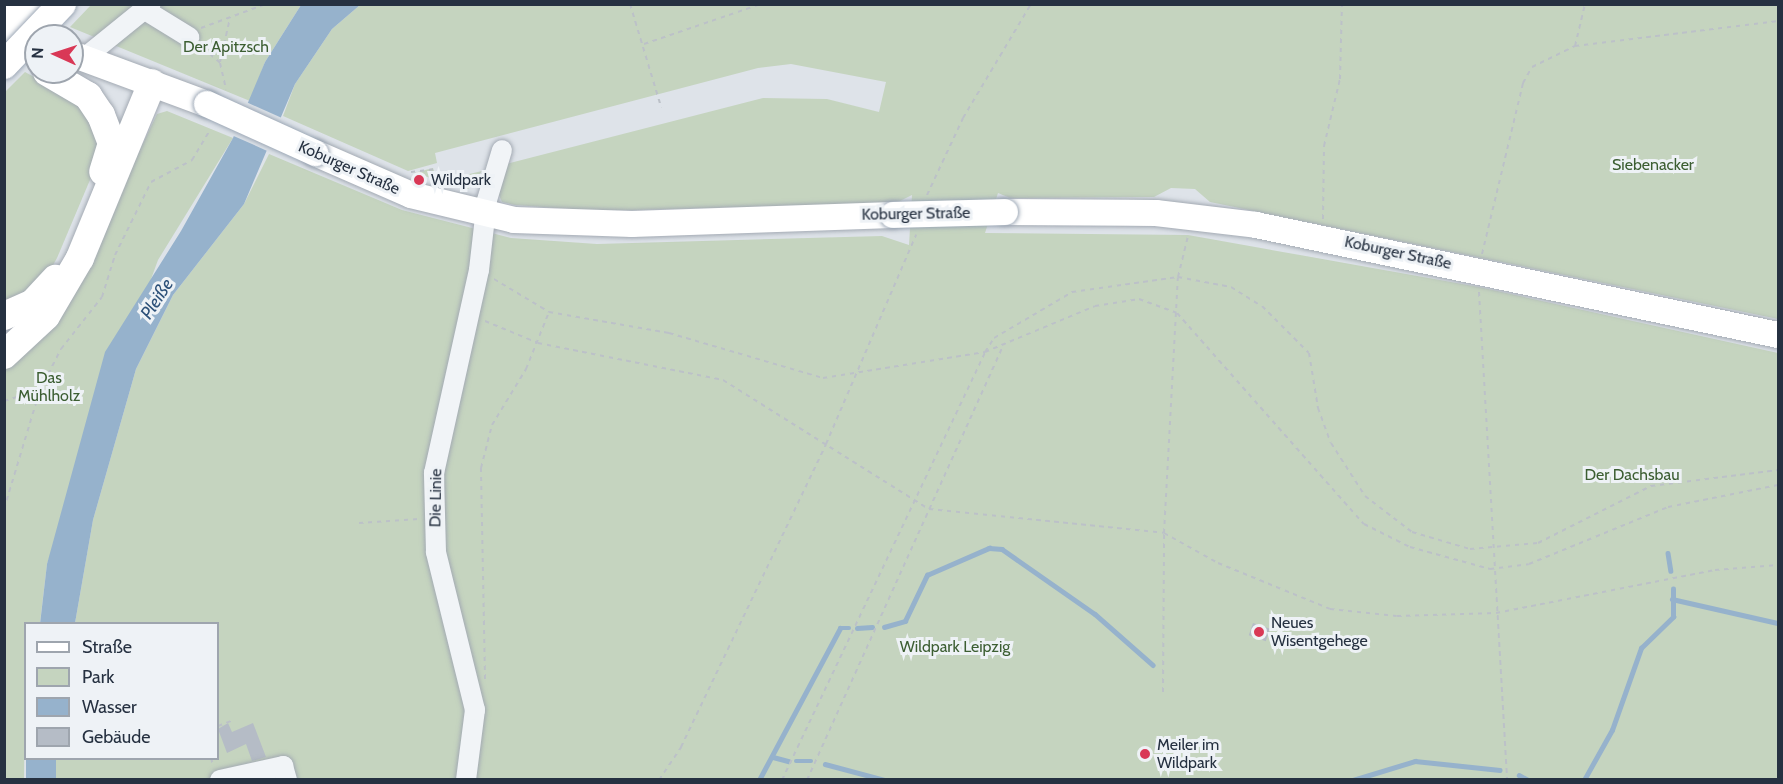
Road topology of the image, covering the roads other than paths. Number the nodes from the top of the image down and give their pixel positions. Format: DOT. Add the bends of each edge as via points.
graph roads {
  1 [pos="26,4"];
  2 [pos="62,4"];
  3 [pos="148,7"];
  4 [pos="4,27"];
  5 [pos="189,37"];
  6 [pos="4,50"];
  7 [pos="84,53"];
  8 [pos="84,59"];
  9 [pos="24,60"];
  10 [pos="4,66"];
  11 [pos="145,81"];
  12 [pos="68,84"];
  13 [pos="112,143"];
  14 [pos="502,150"];
  15 [pos="486,215"];
  16 [pos="4,316"];
  17 [pos="1779,334"];
  18 [pos="4,355"];
  19 [pos="220,780"];
  20 [pos="287,780"];
  21 [pos="466,780"];
  1 -- 4 [label="highway"];
  2 -- 10 [label="highway, bridge"];
  3 -- 5 [label="lane"];
  3 -- 7 [label="lane"];
  6 -- 9 [label="highway"];
  8 -- 11 [label="main road, Koburger Straße"];
  11 -- 13 [label="highway"];
  11 -- 15 [label="main road, Koburger Straße, bridge" via="216,96 315,153 403,192"];
  11 -- 18 [label="highway" via="80,258 46,316"];
  12 -- 13 [label="highway" via="88,96"];
  13 -- 16 [label="highway" via="101,180 49,289 33,303"];
  14 -- 15 [label="lane, Die Linie"];
  15 -- 17 [label="main road, Koburger Straße, bridge" via="574,224 1005,212 1190,216 1321,237"];
  15 -- 21 [label="lane, Die Linie" via="479,270 434,473 436,552 475,710"];
  19 -- 20 [label="lane" via="283,766"];
}
